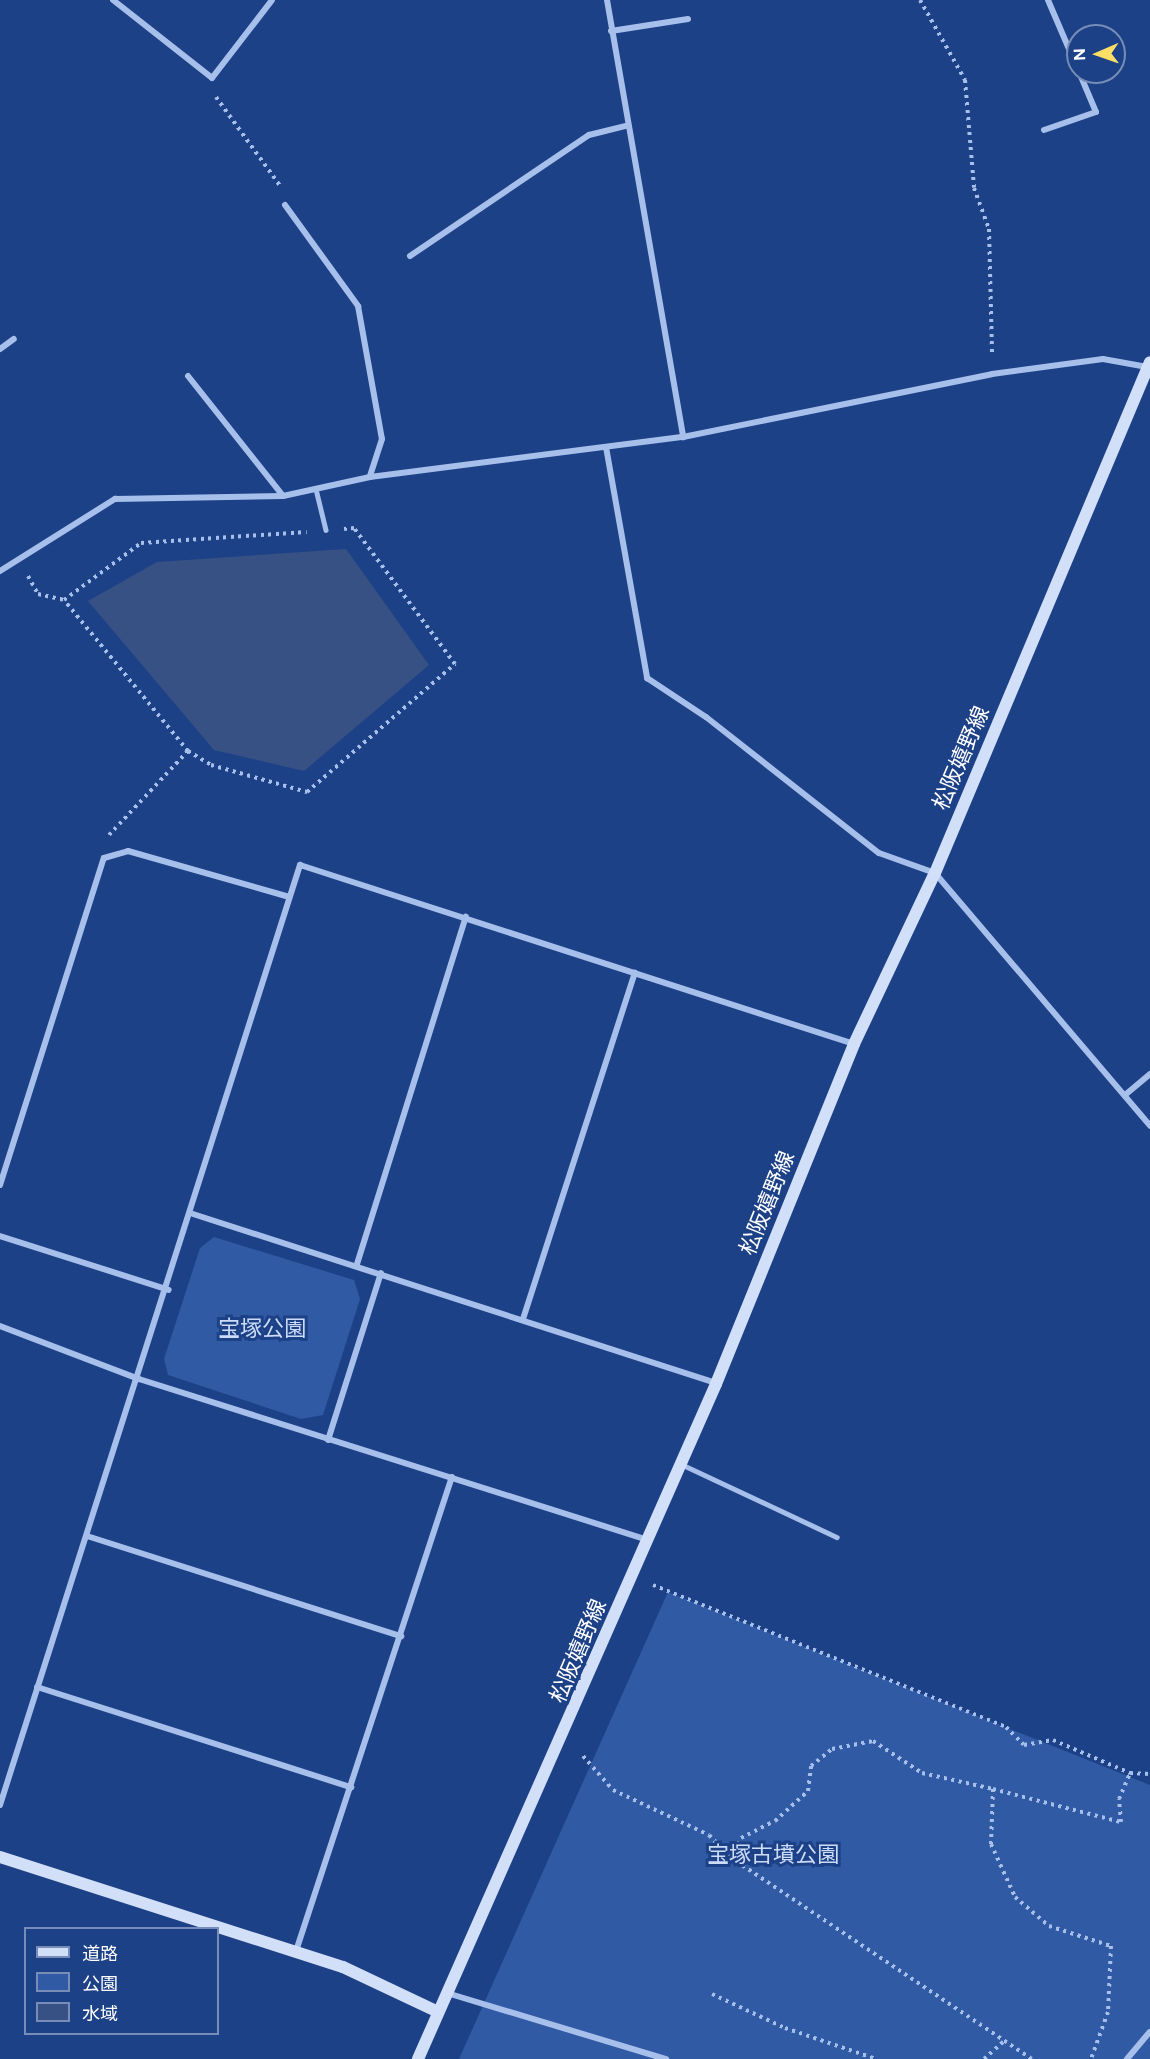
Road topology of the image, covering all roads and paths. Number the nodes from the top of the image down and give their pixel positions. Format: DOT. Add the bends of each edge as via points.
graph roads {
  1 [pos="113,0"];
  2 [pos="272,0"];
  3 [pos="607,0"];
  4 [pos="920,0"];
  5 [pos="1048,0"];
  6 [pos="688,19"];
  7 [pos="611,31"];
  8 [pos="1066,43"];
  9 [pos="212,78"];
  10 [pos="1084,84"];
  11 [pos="626,126"];
  12 [pos="1044,130"];
  13 [pos="285,205"];
  14 [pos="410,256"];
  15 [pos="14,339"];
  16 [pos="0,349"];
  17 [pos="1149,365"];
  18 [pos="992,374"];
  19 [pos="188,376"];
  20 [pos="683,437"];
  21 [pos="606,447"];
  22 [pos="370,477"];
  23 [pos="316,489"];
  24 [pos="283,496"];
  25 [pos="326,530"];
  26 [pos="19,560"];
  27 [pos="1,570"];
  28 [pos="64,600"];
  29 [pos="188,751"];
  30 [pos="104,858"];
  31 [pos="935,873"];
  32 [pos="289,897"];
  33 [pos="466,917"];
  34 [pos="635,973"];
  35 [pos="854,1044"];
  36 [pos="1150,1074"];
  37 [pos="1125,1095"];
  38 [pos="1150,1125"];
  39 [pos="0,1185"];
  40 [pos="193,1214"];
  41 [pos="0,1236"];
  42 [pos="357,1264"];
  43 [pos="381,1273"];
  44 [pos="169,1290"];
  45 [pos="523,1318"];
  46 [pos="0,1326"];
  47 [pos="139,1379"];
  48 [pos="717,1384"];
  49 [pos="328,1440"];
  50 [pos="681,1464"];
  51 [pos="452,1477"];
  52 [pos="87,1536"];
  53 [pos="837,1537"];
  54 [pos="648,1540"];
  55 [pos="632,1579"];
  56 [pos="400,1635"];
  57 [pos="38,1687"];
  58 [pos="583,1756"];
  59 [pos="1130,1773"];
  60 [pos="1150,1774"];
  61 [pos="351,1787"];
  62 [pos="993,1789"];
  63 [pos="0,1805"];
  64 [pos="0,1857"];
  65 [pos="730,1857"];
  66 [pos="296,1951"];
  67 [pos="446,1993"];
  68 [pos="712,1994"];
  69 [pos="438,2012"];
  70 [pos="1150,2032"];
  71 [pos="1004,2041"];
  72 [pos="418,2059"];
  73 [pos="666,2059"];
  74 [pos="876,2059"];
  75 [pos="984,2059"];
  76 [pos="1032,2059"];
  77 [pos="1091,2059"];
  78 [pos="1127,2059"];
  1 -- 9 [label="street"];
  2 -- 9 [label="street"];
  3 -- 7 [label="street"];
  4 -- 18 [label="path" via="965,80 974,188 989,229"];
  5 -- 8 [label="street"];
  6 -- 7 [label="street"];
  7 -- 11 [label="street"];
  9 -- 13 [label="path" via="219,107 287,195"];
  10 -- 12 [label="street" via="1096,112"];
  11 -- 14 [label="street" via="589,135"];
  11 -- 20 [label="street"];
  13 -- 22 [label="street" via="358,306 382,439"];
  15 -- 16 [label="street"];
  17 -- 18 [label="street" via="1103,359"];
  17 -- 31 [label="main road, 松阪嬉野線"];
  18 -- 20 [label="street"];
  19 -- 24 [label="street"];
  20 -- 21 [label="street"];
  21 -- 22 [label="street"];
  21 -- 31 [label="street" via="647,678 706,717 879,853"];
  22 -- 23 [label="street"];
  23 -- 24 [label="street"];
  23 -- 25 [label="lane"];
  24 -- 26 [label="street" via="115,499"];
  25 -- 28 [label="path" via="141,543"];
  25 -- 29 [label="path" via="354,528 455,664 307,792 211,765"];
  26 -- 27 [label="street"];
  26 -- 28 [label="path" via="38,594"];
  28 -- 29 [label="path"];
  29 -- 30 [label="path" via="106,838"];
  30 -- 32 [label="street" via="128,851"];
  30 -- 39 [label="street"];
  31 -- 35 [label="main road, 松阪嬉野線"];
  31 -- 37 [label="street"];
  32 -- 33 [label="street" via="300,865"];
  32 -- 40 [label="street" via="195,1191"];
  33 -- 34 [label="street"];
  33 -- 42 [label="street"];
  34 -- 35 [label="street"];
  34 -- 45 [label="street"];
  35 -- 48 [label="main road, 松阪嬉野線"];
  36 -- 37 [label="street"];
  37 -- 38 [label="street"];
  40 -- 42 [label="street"];
  40 -- 44 [label="street"];
  41 -- 44 [label="street"];
  42 -- 43 [label="street"];
  43 -- 45 [label="street"];
  43 -- 49 [label="street"];
  44 -- 47 [label="street"];
  45 -- 48 [label="street"];
  46 -- 47 [label="street"];
  47 -- 49 [label="street"];
  47 -- 52 [label="street"];
  48 -- 50 [label="main road, 松阪嬉野線"];
  49 -- 51 [label="street"];
  50 -- 53 [label="lane"];
  50 -- 54 [label="main road, 松阪嬉野線"];
  51 -- 54 [label="street"];
  51 -- 56 [label="street"];
  52 -- 56 [label="street"];
  52 -- 57 [label="street"];
  54 -- 55 [label="main road, 松阪嬉野線"];
  55 -- 59 [label="path" via="669,1589 1006,1727 1024,1745 1053,1740"];
  55 -- 67 [label="main road, 松阪嬉野線"];
  56 -- 61 [label="street"];
  57 -- 61 [label="street"];
  57 -- 63 [label="street"];
  58 -- 65 [label="path" via="613,1790 709,1835"];
  59 -- 60 [label="path"];
  59 -- 62 [label="path" via="1119,1799 1121,1822"];
  61 -- 66 [label="street"];
  62 -- 65 [label="path" via="922,1773 873,1741 832,1749 811,1766 808,1791 775,1821 741,1838"];
  62 -- 77 [label="path" via="991,1845 1015,1897 1049,1926 1111,1946 1108,2012"];
  64 -- 66 [label="main road"];
  65 -- 71 [label="path"];
  66 -- 69 [label="main road" via="343,1967"];
  67 -- 69 [label="main road, 松阪嬉野線"];
  67 -- 73 [label="street"];
  68 -- 74 [label="path" via="785,2028"];
  69 -- 72 [label="main road, 松阪嬉野線"];
  70 -- 78 [label="street"];
  71 -- 75 [label="path"];
  71 -- 76 [label="path"];
}
